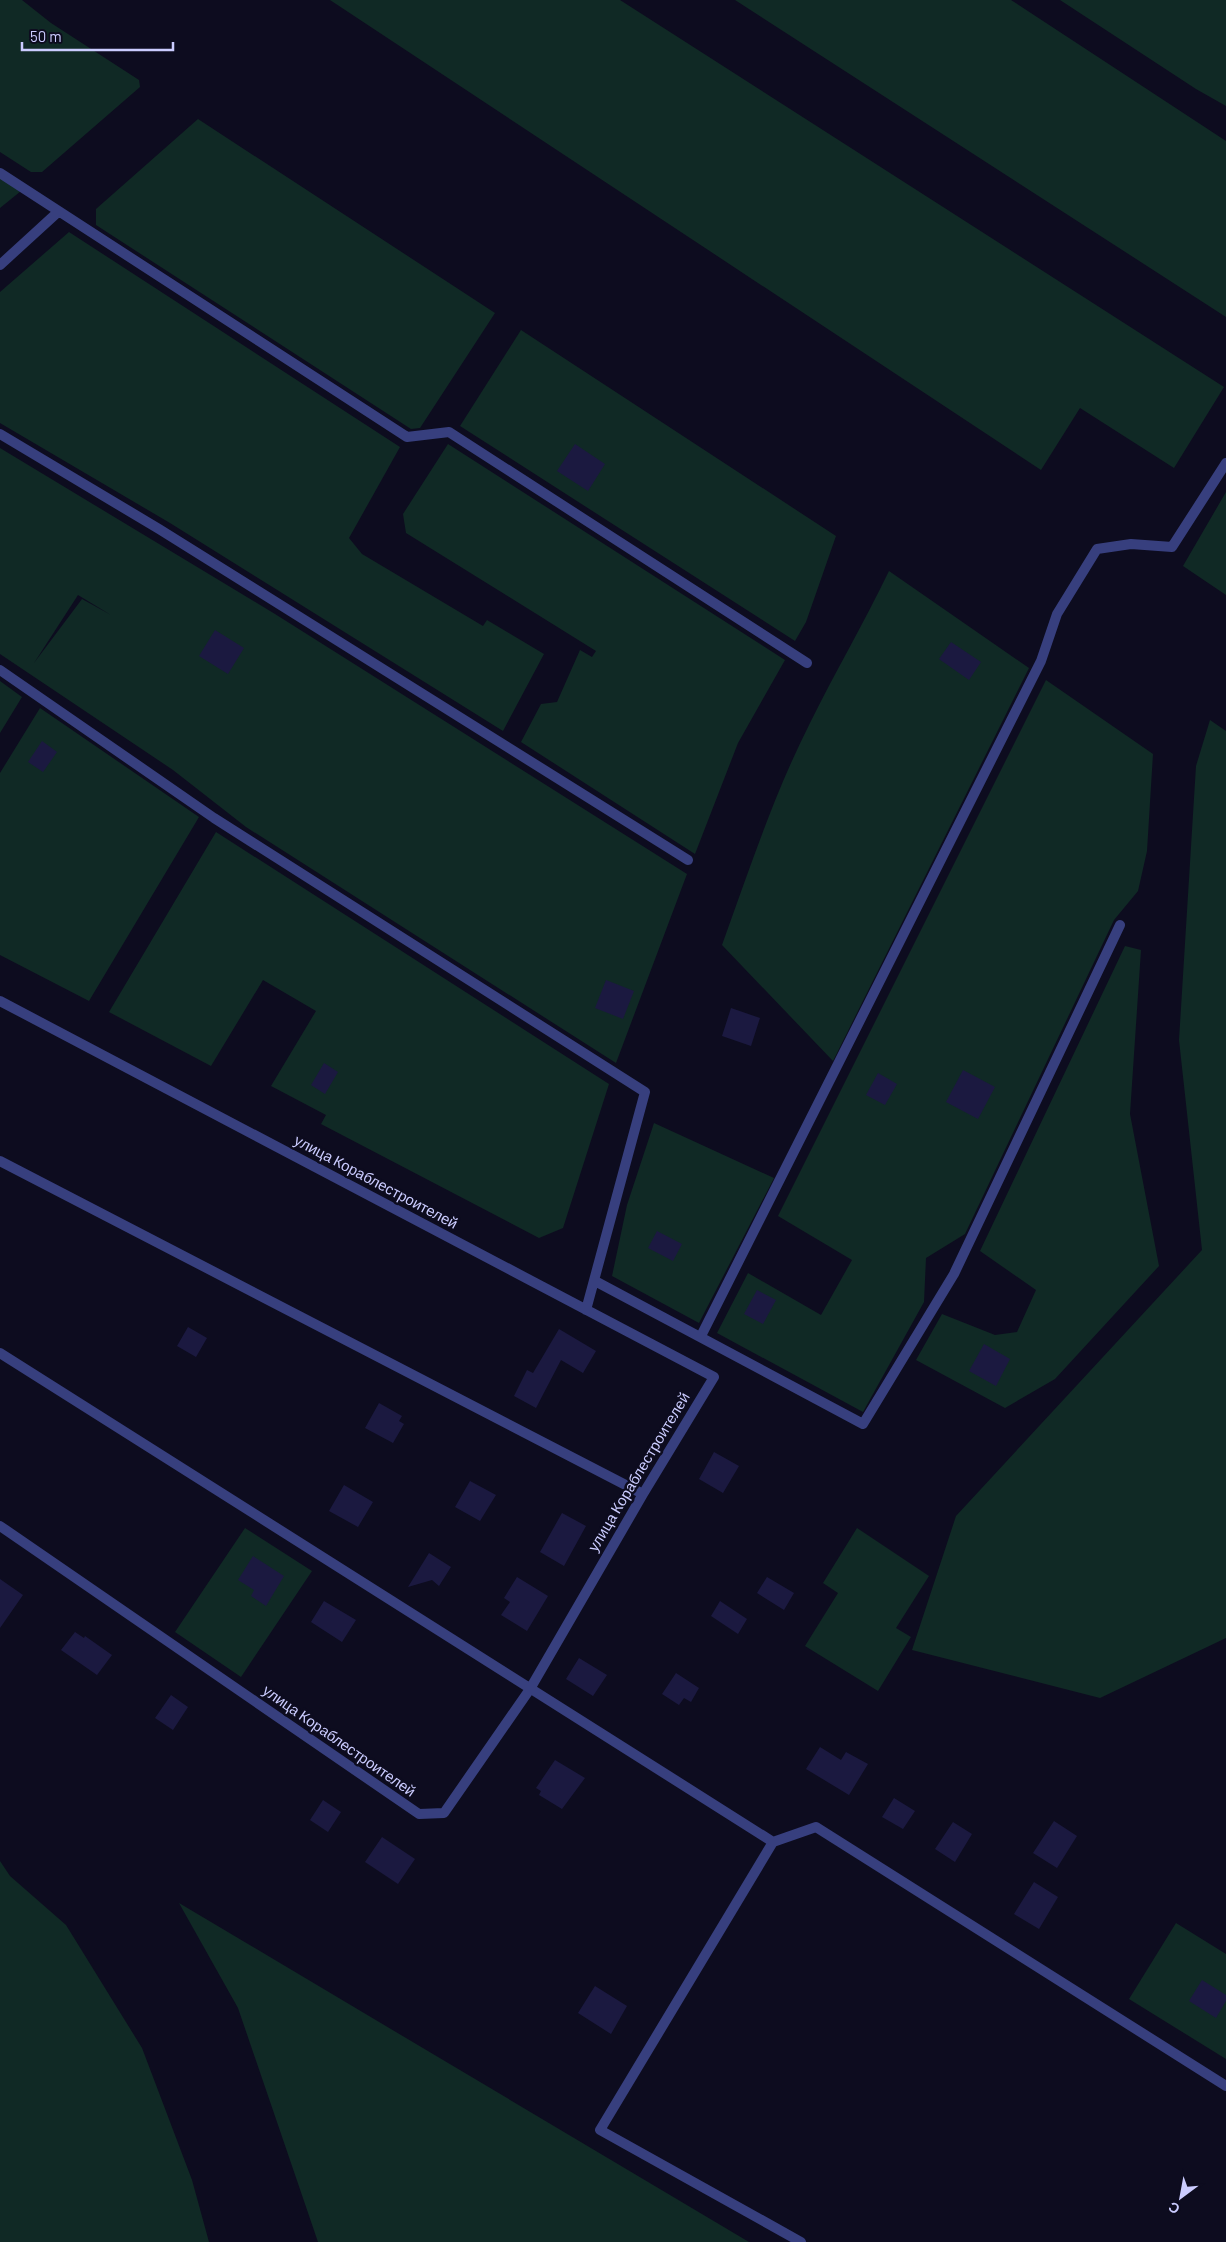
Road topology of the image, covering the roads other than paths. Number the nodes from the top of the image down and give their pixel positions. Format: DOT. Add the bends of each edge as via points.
graph roads {
  1 [pos="0,173"];
  2 [pos="58,212"];
  3 [pos="0,265"];
  4 [pos="0,434"];
  5 [pos="1226,463"];
  6 [pos="807,663"];
  7 [pos="0,670"];
  8 [pos="688,860"];
  9 [pos="1120,925"];
  10 [pos="0,1001"];
  11 [pos="0,1161"];
  12 [pos="595,1281"];
  13 [pos="586,1310"];
  14 [pos="700,1336"];
  15 [pos="0,1354"];
  16 [pos="643,1494"];
  17 [pos="0,1526"];
  18 [pos="530,1689"];
  19 [pos="773,1842"];
  20 [pos="1226,2086"];
  21 [pos="801,2242"];
  1 -- 2 [label="street"];
  2 -- 3 [label="street"];
  2 -- 6 [label="street" via="407,437 449,432"];
  4 -- 8 [label="street"];
  5 -- 14 [label="street" via="1172,547 1131,544 1096,549 1057,614 1041,661"];
  7 -- 12 [label="street" via="214,818 645,1092"];
  9 -- 14 [label="street" via="954,1274 863,1424"];
  10 -- 13 [label="street, улица Кораблестроителей"];
  11 -- 16 [label="street"];
  12 -- 13 [label="street"];
  12 -- 14 [label="street"];
  13 -- 16 [label="street, улица Кораблестроителей" via="714,1377"];
  15 -- 18 [label="street"];
  16 -- 18 [label="street, улица Кораблестроителей"];
  17 -- 18 [label="street, улица Кораблестроителей" via="419,1814 444,1813"];
  18 -- 19 [label="street"];
  19 -- 20 [label="street" via="816,1827"];
  19 -- 21 [label="street" via="600,2130"];
}
